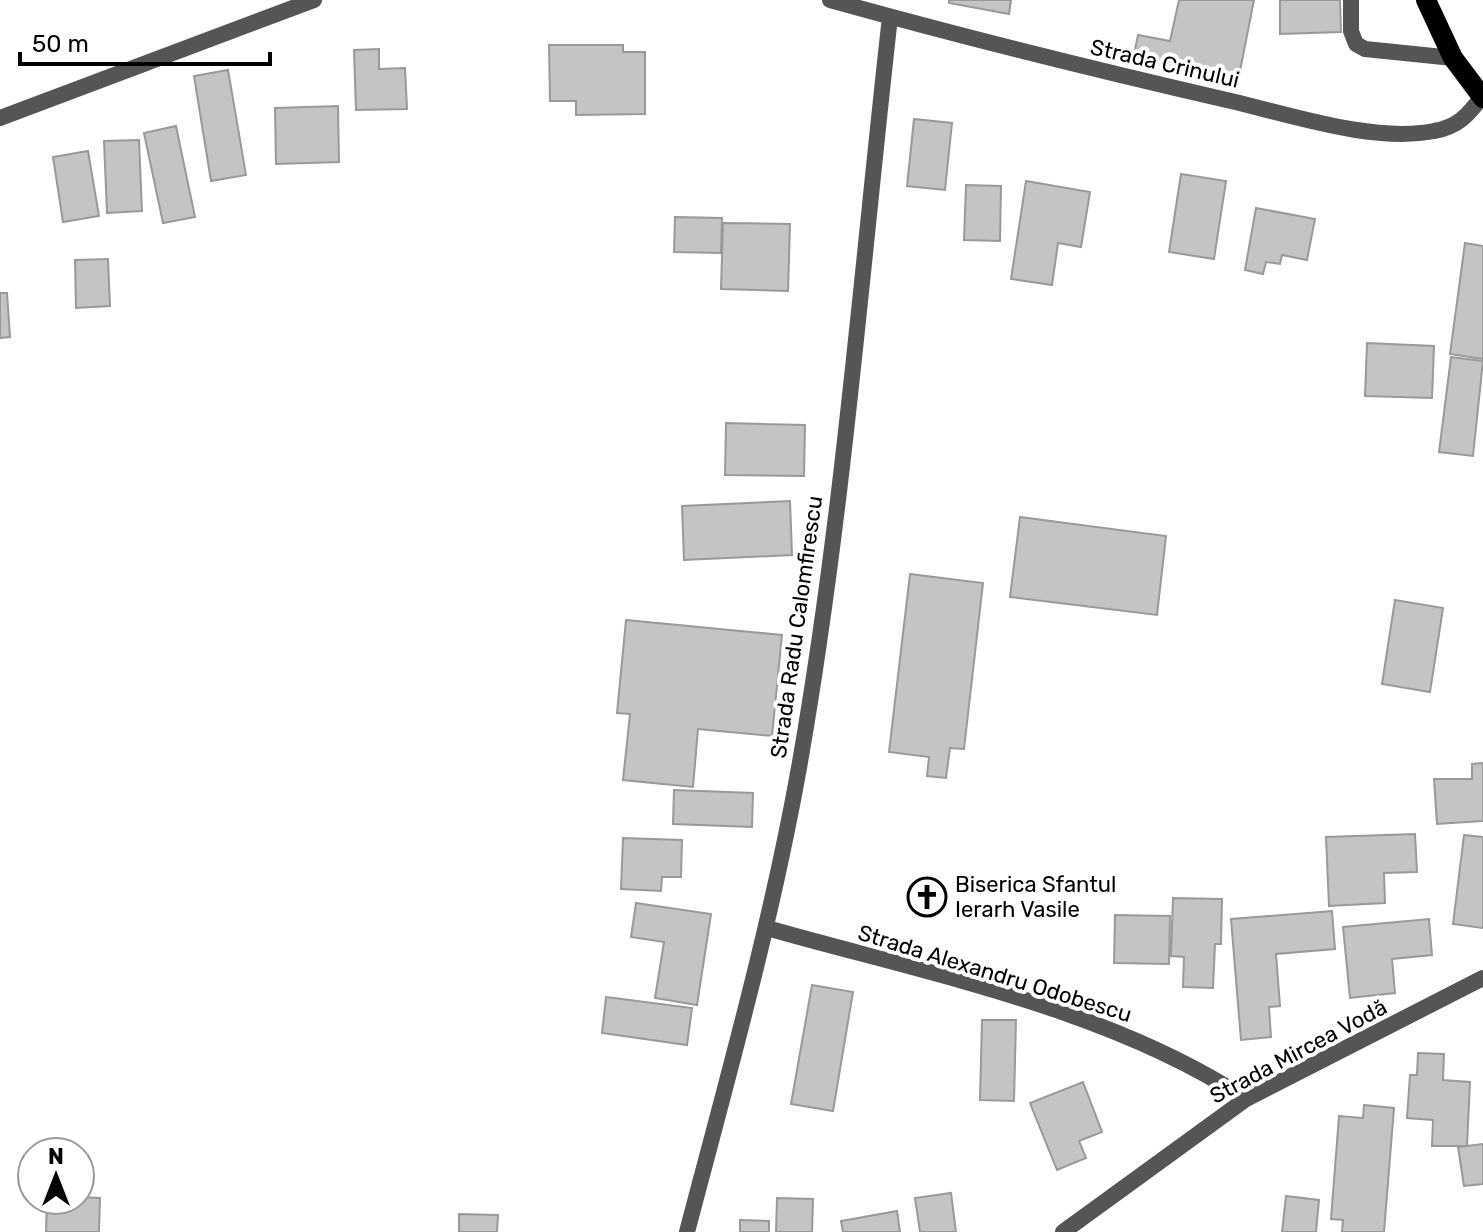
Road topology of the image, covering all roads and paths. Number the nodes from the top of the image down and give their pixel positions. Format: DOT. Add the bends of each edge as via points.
graph roads {
  1 [pos="314,0"];
  2 [pos="830,0"];
  3 [pos="1351,0"];
  4 [pos="1426,0"];
  5 [pos="890,17"];
  6 [pos="1453,58"];
  7 [pos="1482,98"];
  8 [pos="0,118"];
  9 [pos="767,928"];
  10 [pos="1483,978"];
  11 [pos="1246,1099"];
  12 [pos="687,1232"];
  13 [pos="1063,1232"];
  1 -- 8 [label="street"];
  2 -- 5 [label="street, Strada Crinului"];
  3 -- 6 [label="street" via="1356,44"];
  4 -- 6 [label="main road"];
  5 -- 7 [label="street, Strada Crinului" via="1338,126 1434,131 1462,122"];
  5 -- 9 [label="street, Strada Radu Calomfirescu" via="830,551 800,761"];
  6 -- 7 [label="main road"];
  9 -- 11 [label="street, Strada Alexandru Odobescu" via="1077,1017 1205,1072"];
  9 -- 12 [label="street, Strada Radu Calomfirescu"];
  10 -- 11 [label="street, Strada Mircea Vodă"];
  11 -- 13 [label="street, Strada Mircea Vodă"];
}
